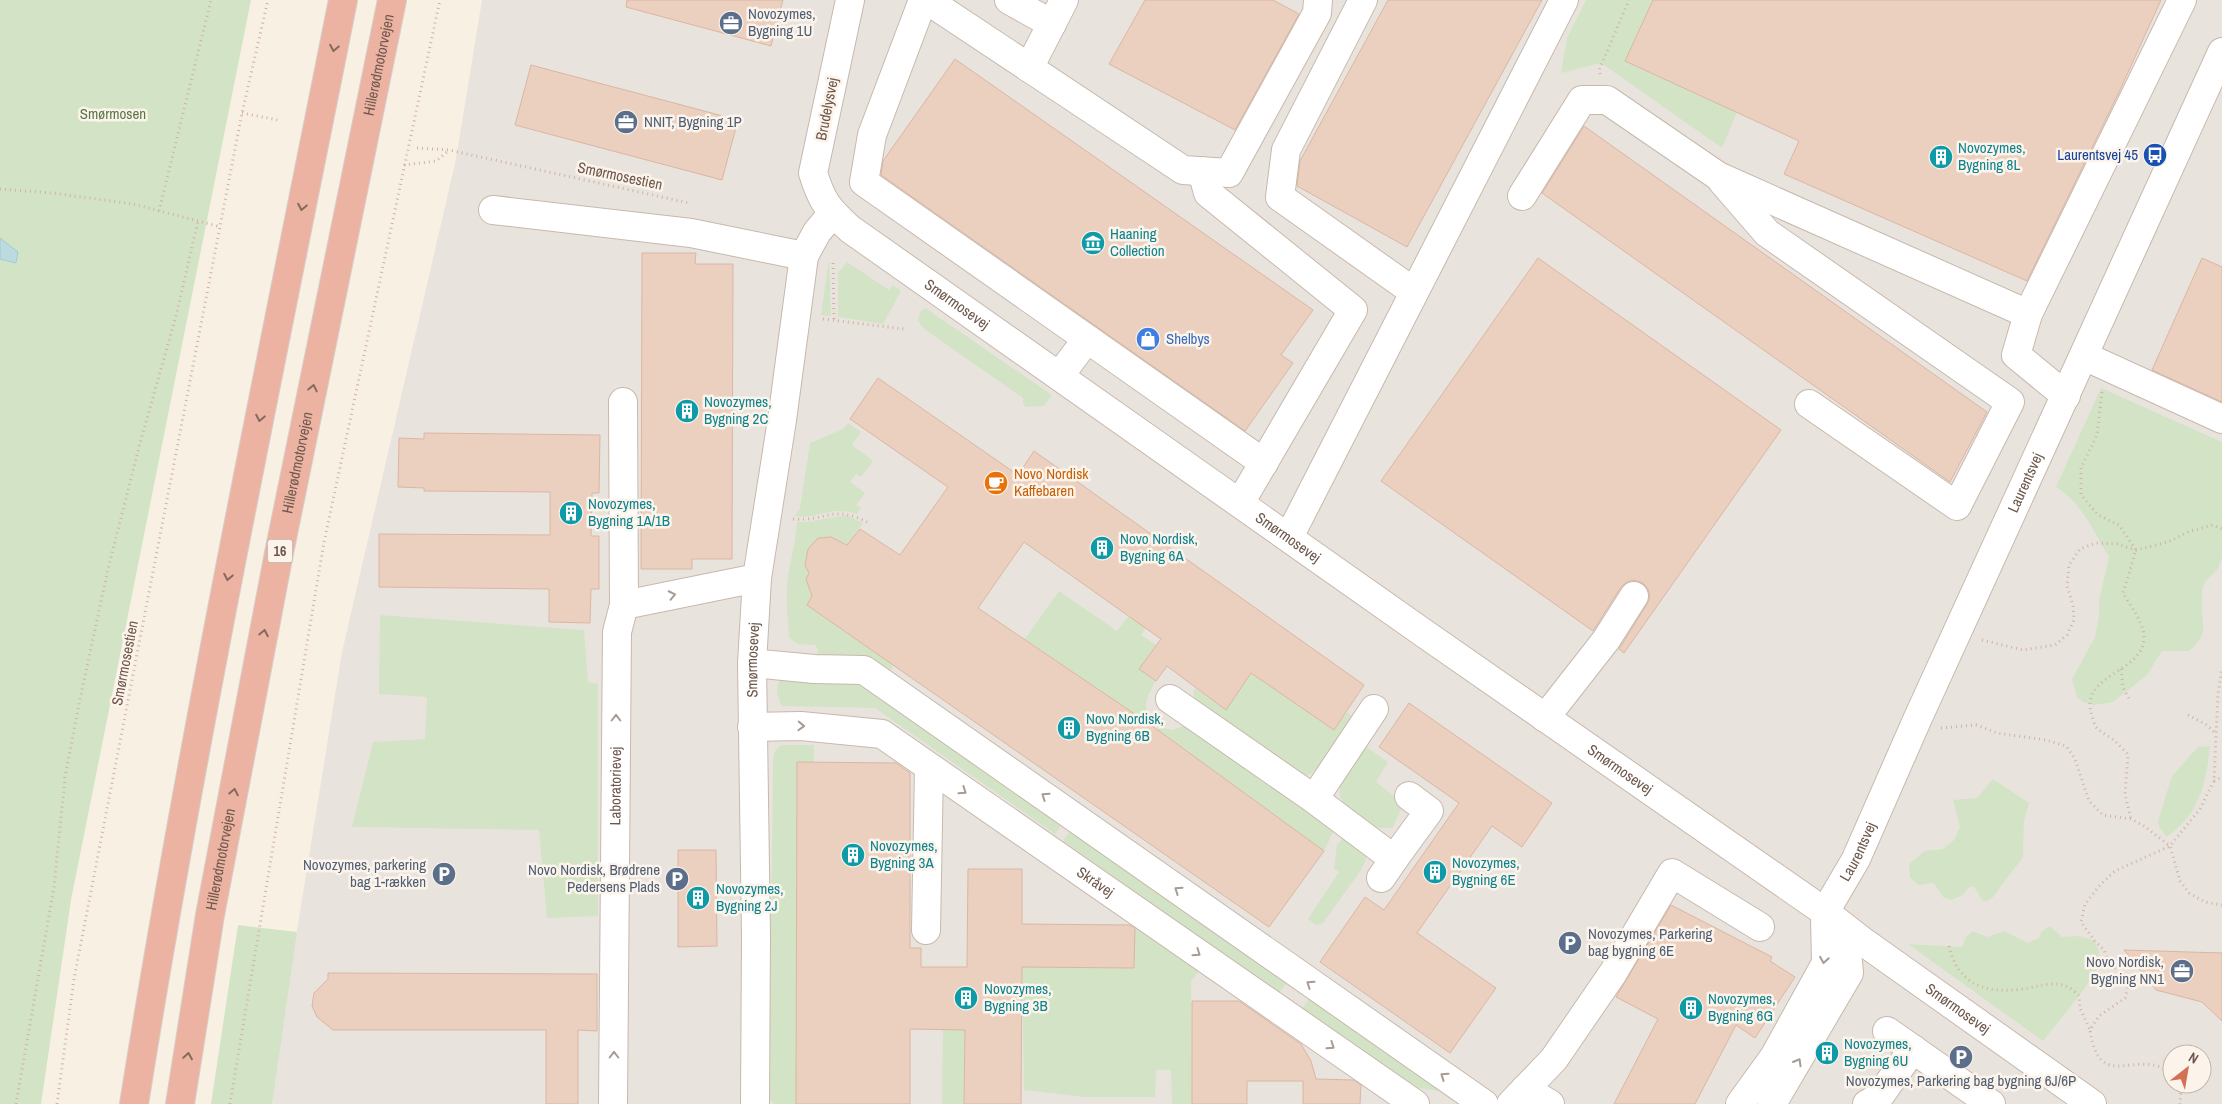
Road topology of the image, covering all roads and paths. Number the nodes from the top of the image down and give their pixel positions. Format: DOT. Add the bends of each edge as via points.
graph roads {
  1 [pos="211,0"];
  2 [pos="268,0"];
  3 [pos="343,0"];
  4 [pos="392,0"];
  5 [pos="440,0"];
  6 [pos="850,0"];
  7 [pos="925,0"];
  8 [pos="1009,0"];
  9 [pos="1064,0"];
  10 [pos="1318,0"];
  11 [pos="1363,0"];
  12 [pos="1564,0"];
  13 [pos="1629,0"];
  14 [pos="2182,0"];
  15 [pos="1052,24"];
  16 [pos="2222,52"];
  17 [pos="1029,68"];
  18 [pos="1582,100"];
  19 [pos="1268,101"];
  20 [pos="1309,106"];
  21 [pos="242,113"];
  22 [pos="278,120"];
  23 [pos="417,148"];
  24 [pos="449,150"];
  25 [pos="404,165"];
  26 [pos="1202,171"];
  27 [pos="1718,176"];
  28 [pos="0,189"];
  29 [pos="1522,196"];
  30 [pos="692,204"];
  31 [pos="493,210"];
  32 [pos="159,211"];
  33 [pos="833,213"];
  34 [pos="198,221"];
  35 [pos="221,227"];
  36 [pos="854,231"];
  37 [pos="804,256"];
  38 [pos="1414,292"];
  39 [pos="2028,314"];
  40 [pos="795,320"];
  41 [pos="834,320"];
  42 [pos="904,329"];
  43 [pos="1087,339"];
  44 [pos="2081,361"];
  45 [pos="1060,375"];
  46 [pos="2066,396"];
  47 [pos="623,402"];
  48 [pos="1809,404"];
  49 [pos="2222,419"];
  50 [pos="1264,463"];
  51 [pos="1240,503"];
  52 [pos="767,516"];
  53 [pos="867,522"];
  54 [pos="2222,529"];
  55 [pos="1289,537"];
  56 [pos="2136,550"];
  57 [pos="757,578"];
  58 [pos="1634,596"];
  59 [pos="624,605"];
  60 [pos="1959,630"];
  61 [pos="752,663"];
  62 [pos="2222,668"];
  63 [pos="2122,669"];
  64 [pos="1170,700"];
  65 [pos="2130,700"];
  66 [pos="1374,709"];
  67 [pos="2188,715"];
  68 [pos="1545,718"];
  69 [pos="1917,720"];
  70 [pos="752,727"];
  71 [pos="2217,734"];
  72 [pos="929,768"];
  73 [pos="2222,777"];
  74 [pos="2214,781"];
  75 [pos="1409,796"];
  76 [pos="1314,799"];
  77 [pos="2131,819"];
  78 [pos="2170,846"];
  79 [pos="2222,905"];
  80 [pos="1825,912"];
  81 [pos="1760,927"];
  82 [pos="926,930"];
  83 [pos="1949,946"];
  84 [pos="2090,1030"];
  85 [pos="1887,1031"];
  86 [pos="1913,1050"];
  87 [pos="2162,1067"];
  88 [pos="1518,1096"];
  89 [pos="16,1104"];
  90 [pos="56,1104"];
  91 [pos="134,1104"];
  92 [pos="180,1104"];
  93 [pos="230,1104"];
  94 [pos="613,1104"];
  95 [pos="755,1104"];
  96 [pos="1415,1104"];
  97 [pos="1484,1104"];
  98 [pos="1550,1104"];
  99 [pos="1740,1104"];
  100 [pos="1772,1104"];
  101 [pos="1867,1104"];
  102 [pos="1991,1104"];
  103 [pos="2092,1104"];
  1 -- 32 [label="path"];
  2 -- 21 [label="path, Smørmosestien"];
  3 -- 91 [label="highway, one-way" via="165,906"];
  92 -- 4 [label="highway, Hillerødmotorvejen / 16, one-way" via="210,915 279,553"];
  5 -- 25 [label="path"];
  6 -- 33 [label="street, Brudelysvej" via="813,173 820,196"];
  7 -- 17 [label="street"];
  7 -- 43 [label="street" via="872,135 864,182"];
  8 -- 15 [label="street"];
  9 -- 15 [label="street"];
  10 -- 19 [label="street" via="1317,13"];
  11 -- 20 [label="street"];
  12 -- 38 [label="street"];
  13 -- 18 [label="path" via="1599,70 1600,79"];
  14 -- 39 [label="street"];
  15 -- 17 [label="street"];
  16 -- 44 [label="street, Laurentsvej"];
  17 -- 26 [label="street" via="1183,170"];
  18 -- 27 [label="street" via="1607,100"];
  18 -- 29 [label="street"];
  19 -- 20 [label="street"];
  19 -- 26 [label="street" via="1229,173"];
  20 -- 38 [label="street" via="1286,150 1280,197"];
  21 -- 22 [label="path"];
  21 -- 35 [label="path, Smørmosestien"];
  23 -- 24 [label="path, Smørmosestien"];
  24 -- 25 [label="path" via="436,161"];
  24 -- 30 [label="path, Smørmosestien"];
  25 -- 93 [label="path" via="324,542"];
  26 -- 50 [label="street" via="1208,193 1353,310"];
  27 -- 39 [label="street"];
  27 -- 48 [label="street" via="1767,233 2010,402 1957,506"];
  28 -- 32 [label="path" via="133,204"];
  31 -- 37 [label="street" via="691,233"];
  32 -- 34 [label="path"];
  33 -- 36 [label="street, Smørmosevej"];
  33 -- 37 [label="street, Smørmosevej" via="817,232"];
  34 -- 35 [label="path"];
  34 -- 89 [label="path" via="108,569 79,704 65,776 54,887"];
  35 -- 90 [label="path, Smørmosestien" via="74,978"];
  36 -- 41 [label="path" via="836,255 833,265"];
  36 -- 45 [label="street, Smørmosevej"];
  37 -- 40 [label="street, Smørmosevej"];
  38 -- 55 [label="street"];
  39 -- 46 [label="street" via="2016,355"];
  40 -- 41 [label="path"];
  40 -- 52 [label="street, Smørmosevej"];
  41 -- 42 [label="path"];
  43 -- 45 [label="street"];
  43 -- 50 [label="street"];
  44 -- 46 [label="street, Laurentsvej"];
  44 -- 49 [label="street"];
  44 -- 56 [label="path" via="2103,382 2098,435 2081,468 2082,495 2098,515 2119,525"];
  45 -- 51 [label="street, Smørmosevej"];
  46 -- 60 [label="street, Laurentsvej"];
  47 -- 59 [label="street, Laboratorievej"];
  50 -- 51 [label="street"];
  51 -- 55 [label="street, Smørmosevej"];
  52 -- 53 [label="path" via="796,520 841,513"];
  52 -- 57 [label="street, Smørmosevej"];
  54 -- 56 [label="path" via="2213,525"];
  55 -- 68 [label="street, Smørmosevej"];
  56 -- 60 [label="path" via="2117,544 2096,543 2080,549 2069,565 2067,586 2074,605 2074,620 2066,635 2055,645 2023,650 1990,643"];
  56 -- 63 [label="path" via="2123,593 2142,626 2144,640 2138,653"];
  59 -- 57 [label="street, one-way"];
  57 -- 61 [label="street, Smørmosevej"];
  58 -- 68 [label="street" via="1606,640"];
  94 -- 59 [label="street, Laboratorievej, one-way" via="617,632"];
  60 -- 69 [label="street, Laurentsvej"];
  61 -- 70 [label="street, Smørmosevej"];
  97 -- 61 [label="street, one-way" via="864,670"];
  62 -- 71 [label="path"];
  63 -- 65 [label="path" via="2123,688"];
  63 -- 77 [label="path" via="2098,685 2089,707 2096,726 2128,755 2125,794"];
  64 -- 76 [label="street"];
  66 -- 76 [label="street"];
  67 -- 71 [label="path"];
  68 -- 80 [label="street, Smørmosevej"];
  69 -- 77 [label="path" via="1944,730 1976,725 1997,733 2066,746 2075,759 2089,801 2103,815"];
  69 -- 80 [label="street, Laurentsvej" via="1856,859"];
  70 -- 72 [label="street, Skråvej, one-way" via="801,726 882,734"];
  70 -- 95 [label="street, Smørmosevej"];
  71 -- 74 [label="path"];
  72 -- 82 [label="street"];
  72 -- 96 [label="street, Skråvej, one-way"];
  73 -- 74 [label="path"];
  74 -- 78 [label="path" via="2200,809"];
  75 -- 76 [label="street" via="1429,811 1388,868"];
  77 -- 78 [label="path"];
  78 -- 79 [label="path" via="2180,881 2189,893 2205,902"];
  78 -- 84 [label="path" via="2116,871 2085,904 2081,922 2129,984 2125,998 2099,1016"];
  80 -- 99 [label="street, one-way" via="1826,963 1774,1057"];
  100 -- 80 [label="street, Smørmosevej, one-way" via="1849,974 1847,952"];
  80 -- 103 [label="street, Smørmosevej" via="1865,944"];
  81 -- 88 [label="street" via="1672,873 1554,1059"];
  83 -- 84 [label="path" via="1958,971 1968,981 1982,987 2021,989 2051,983 2069,987 2079,996 2080,1008"];
  84 -- 87 [label="path" via="2098,1058 2113,1067 2141,1062"];
  85 -- 86 [label="street"];
  86 -- 101 [label="street" via="1879,1097"];
  86 -- 102 [label="street"];
  88 -- 98 [label="street"];
}
